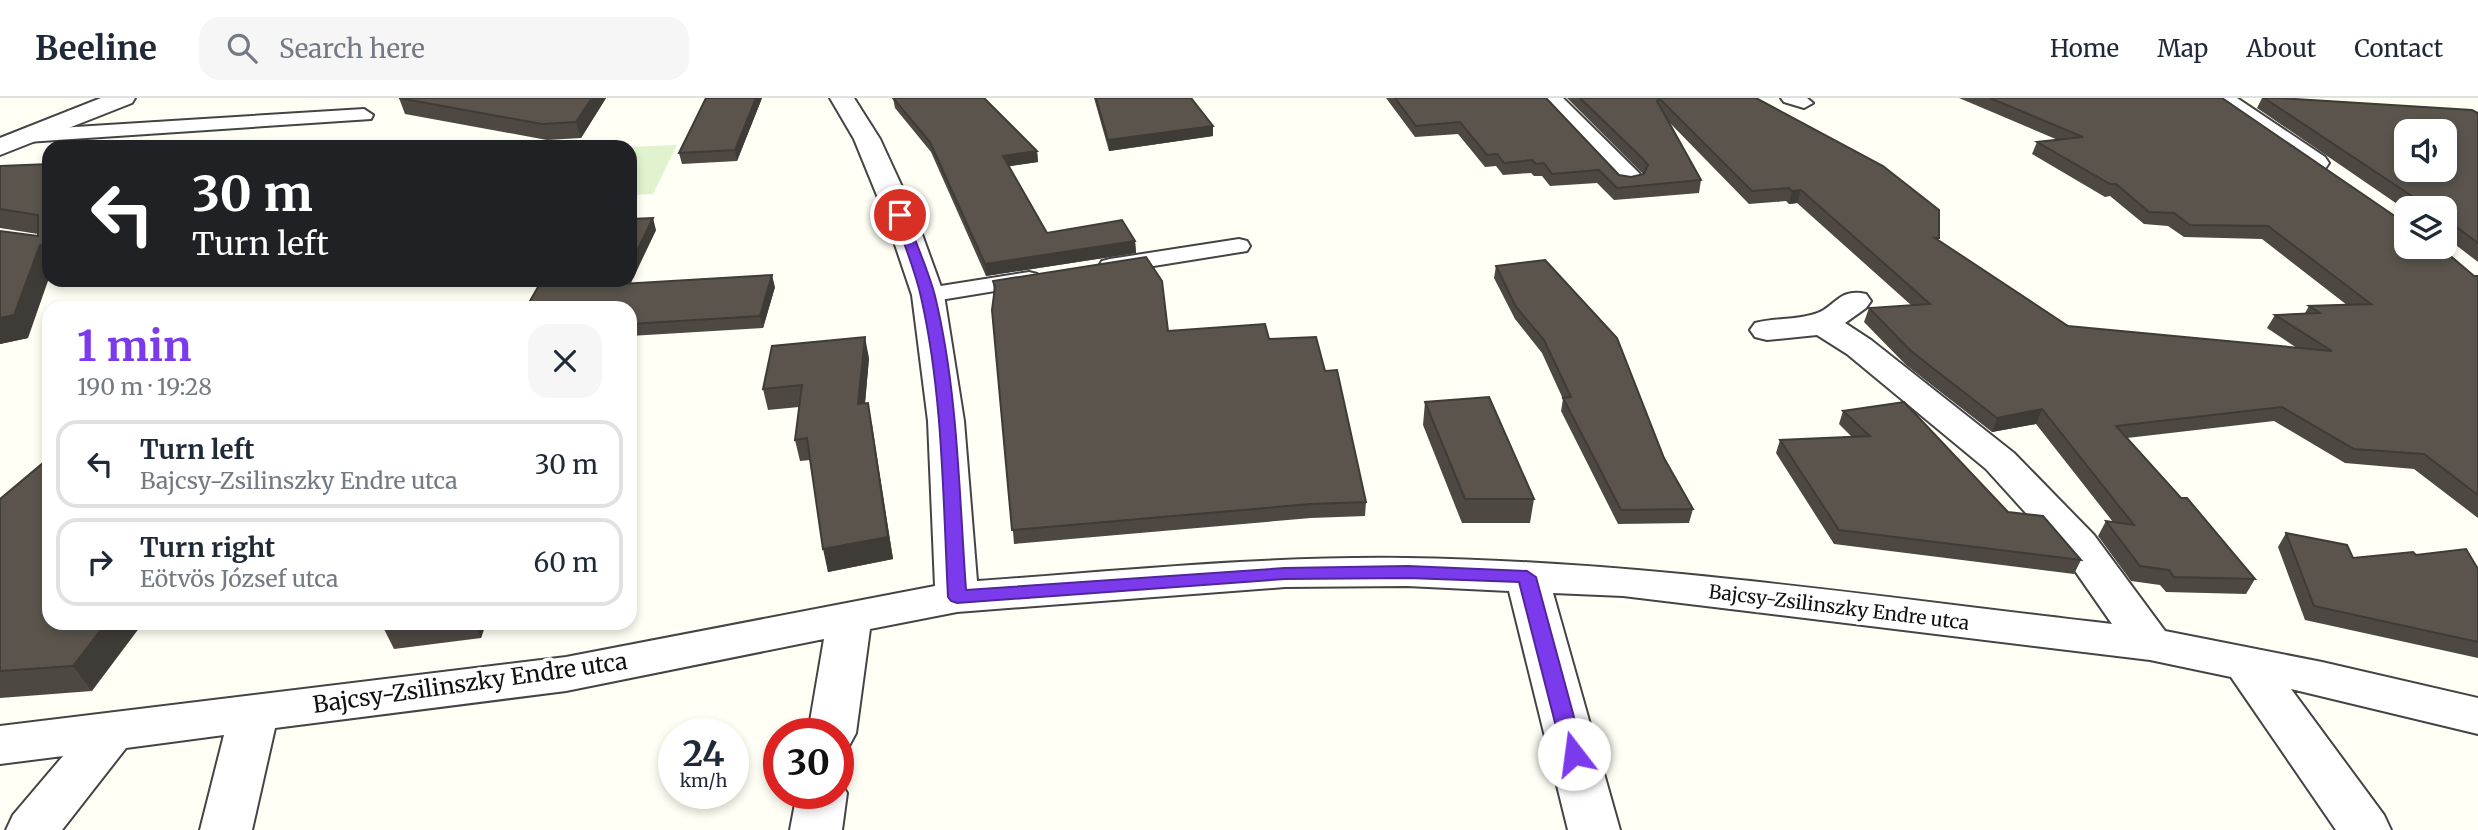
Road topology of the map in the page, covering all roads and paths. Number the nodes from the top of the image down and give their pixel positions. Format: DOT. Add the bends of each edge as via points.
graph roads {
  1 [pos="123,98"];
  2 [pos="842,98"];
  3 [pos="1549,98"];
  4 [pos="2221,98"];
  5 [pos="364,115"];
  6 [pos="27,136"];
  7 [pos="0,147"];
  8 [pos="2336,177"];
  9 [pos="1629,179"];
  10 [pos="1239,246"];
  11 [pos="1086,270"];
  12 [pos="1048,276"];
  13 [pos="928,295"];
  14 [pos="1855,301"];
  15 [pos="1824,324"];
  16 [pos="1767,330"];
  17 [pos="1527,577"];
  18 [pos="957,597"];
  19 [pos="850,617"];
  20 [pos="2150,644"];
  21 [pos="2246,663"];
  22 [pos="254,713"];
  23 [pos="2478,716"];
  24 [pos="834,718"];
  25 [pos="112,731"];
  26 [pos="0,745"];
  27 [pos="820,809"];
  28 [pos="32,830"];
  29 [pos="226,830"];
  30 [pos="817,830"];
  31 [pos="1594,830"];
  32 [pos="2365,830"];
  1 -- 6 [label="street"];
  2 -- 13 [label="street" via="867,139"];
  3 -- 9 [label="street"];
  4 -- 8 [label="street"];
  5 -- 6 [label="lane"];
  6 -- 7 [label="street"];
  10 -- 11 [label="lane"];
  12 -- 13 [label="lane"];
  13 -- 18 [label="street" via="946,421"];
  14 -- 15 [label="street"];
  15 -- 16 [label="street"];
  15 -- 20 [label="street" via="2000,461 2079,545"];
  17 -- 18 [label="street, Bajcsy-Zsilinszky Endre utca" via="1285,573"];
  17 -- 20 [label="street, Bajcsy-Zsilinszky Endre utca" via="1623,582"];
  17 -- 31 [label="street"];
  18 -- 19 [label="street, Bajcsy-Zsilinszky Endre utca"];
  19 -- 22 [label="street, Bajcsy-Zsilinszky Endre utca" via="566,674"];
  19 -- 24 [label="street"];
  20 -- 21 [label="street, Bajcsy-Zsilinszky Endre utca"];
  21 -- 23 [label="street, Bajcsy-Zsilinszky Endre utca"];
  21 -- 32 [label="street"];
  22 -- 25 [label="street, Bajcsy-Zsilinszky Endre utca"];
  22 -- 29 [label="street"];
  25 -- 26 [label="street, Bajcsy-Zsilinszky Endre utca"];
  25 -- 28 [label="street"];
  27 -- 30 [label="street"];
}
